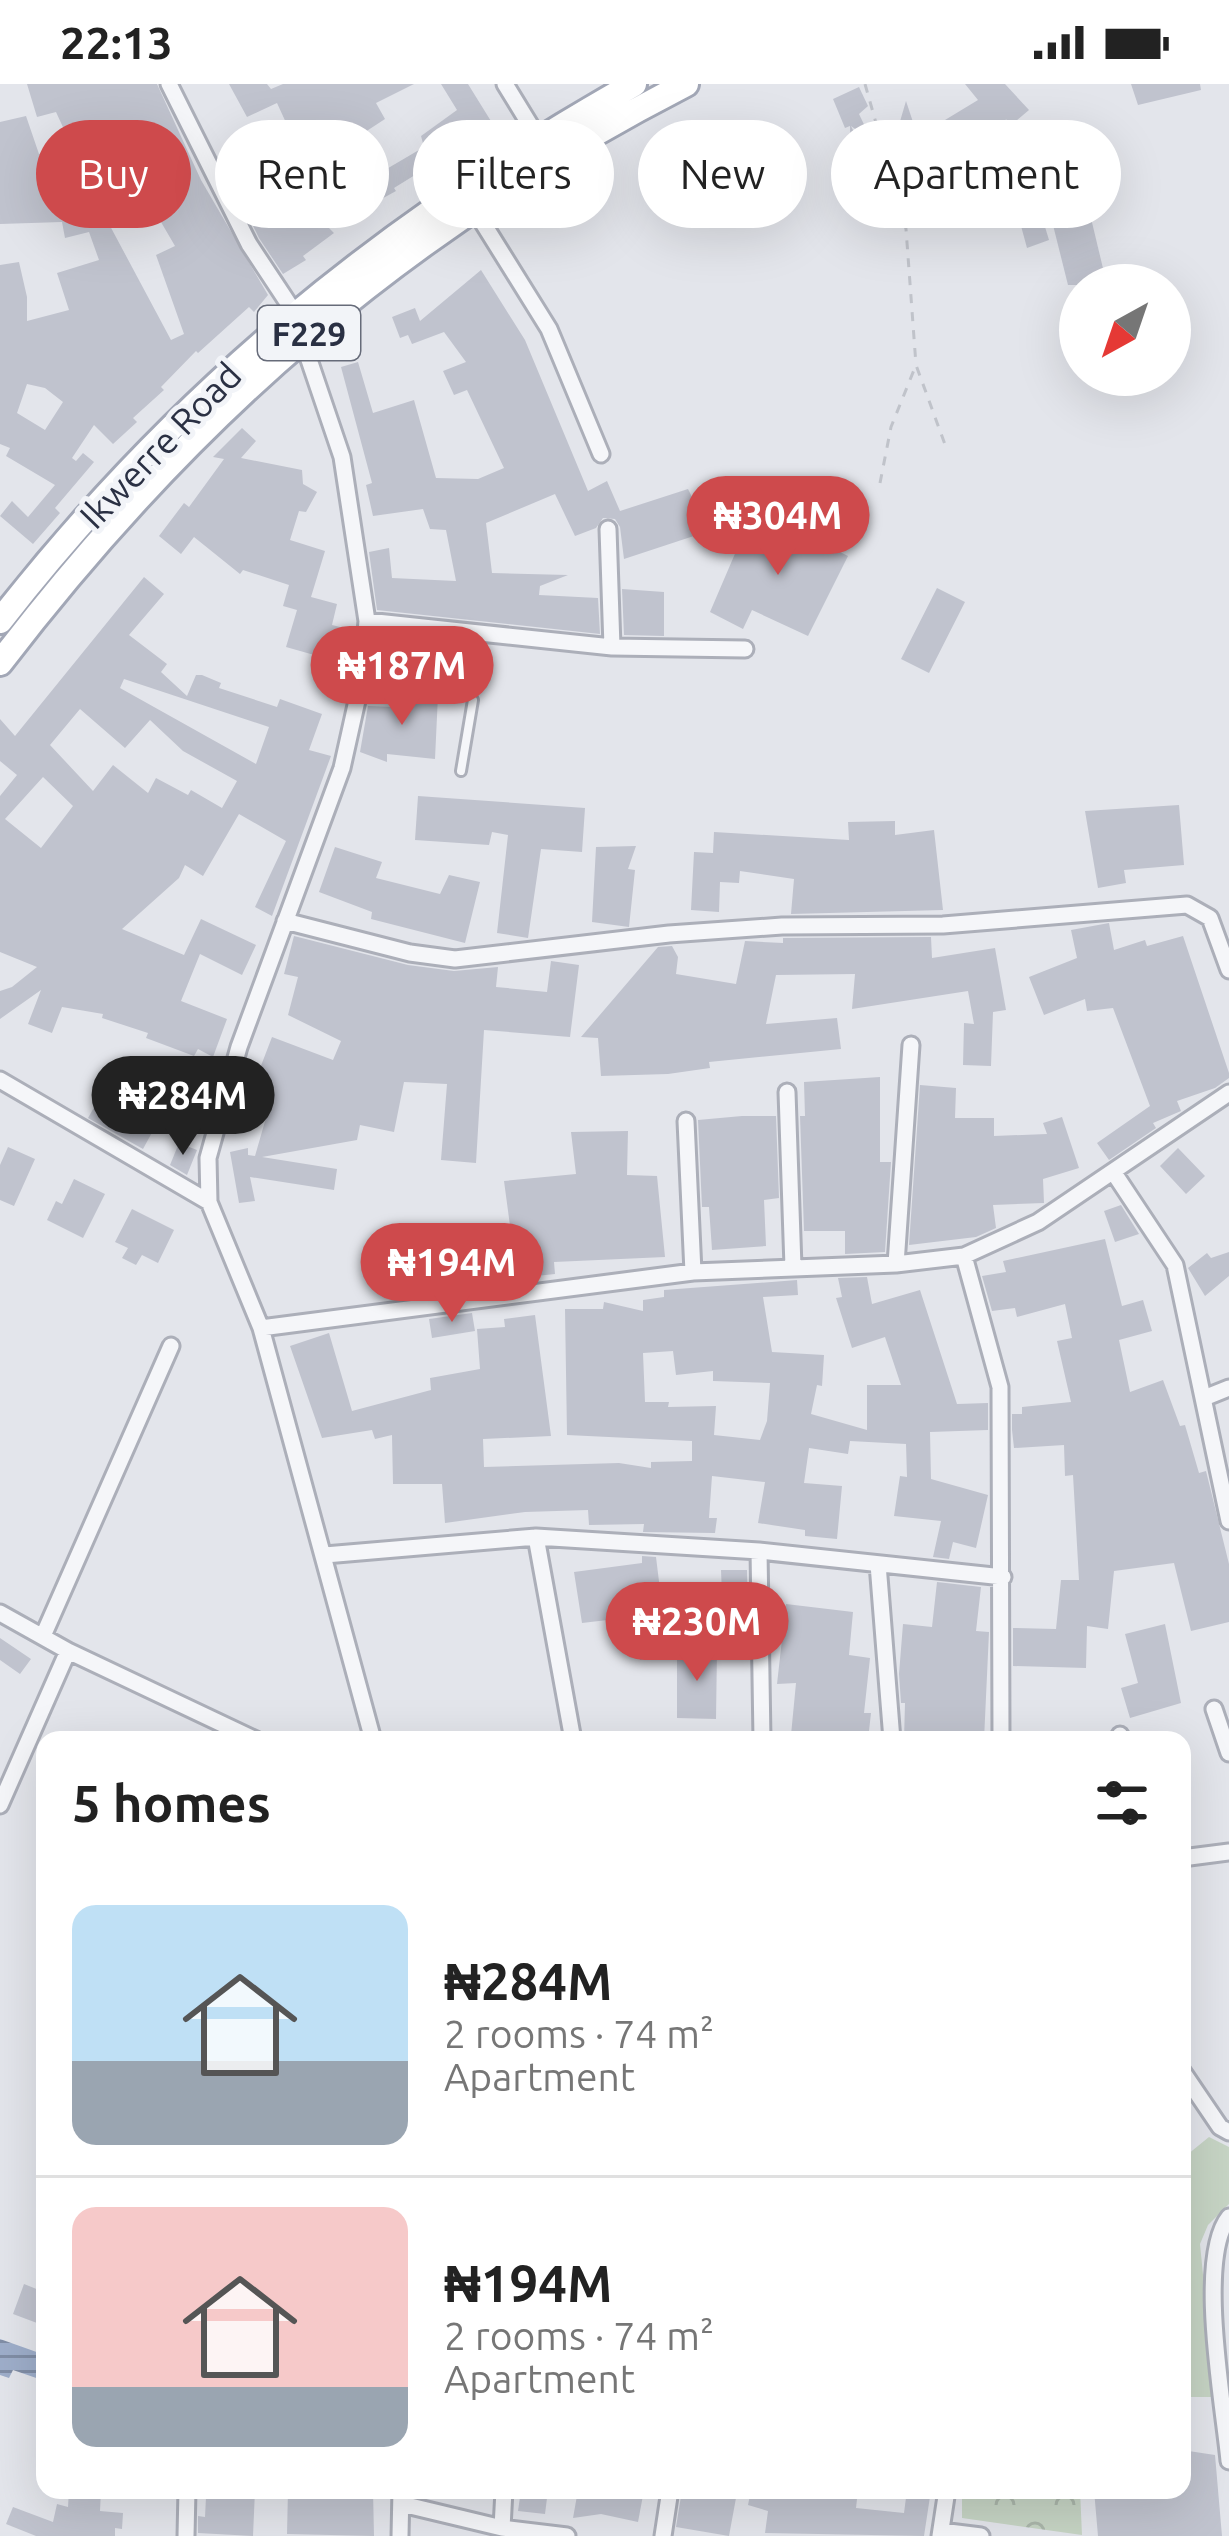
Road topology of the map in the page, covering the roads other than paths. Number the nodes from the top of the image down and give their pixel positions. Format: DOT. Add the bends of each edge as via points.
graph roads {
  1 [pos="170,84"];
  2 [pos="505,84"];
  3 [pos="634,84"];
  4 [pos="686,84"];
  5 [pos="527,120"];
  6 [pos="570,120"];
  7 [pos="614,122"];
  8 [pos="413,224"];
  9 [pos="446,228"];
  10 [pos="486,228"];
  11 [pos="294,312"];
  12 [pos="302,339"];
  13 [pos="602,454"];
  14 [pos="608,529"];
  15 [pos="0,621"];
  16 [pos="367,621"];
  17 [pos="612,647"];
  18 [pos="745,649"];
  19 [pos="0,663"];
  20 [pos="362,678"];
  21 [pos="461,771"];
  22 [pos="285,920"];
  23 [pos="1229,970"];
  24 [pos="911,1046"];
  25 [pos="0,1080"];
  26 [pos="787,1092"];
  27 [pos="1229,1093"];
  28 [pos="686,1120"];
  29 [pos="1114,1172"];
  30 [pos="209,1202"];
  31 [pos="964,1256"];
  32 [pos="896,1264"];
  33 [pos="793,1267"];
  34 [pos="694,1272"];
  35 [pos="261,1328"];
  36 [pos="170,1346"];
  37 [pos="1229,1388"];
  38 [pos="1204,1398"];
  39 [pos="1229,1521"];
  40 [pos="536,1537"];
  41 [pos="759,1551"];
  42 [pos="325,1555"];
  43 [pos="878,1564"];
  44 [pos="1003,1577"];
  45 [pos="0,1613"];
  46 [pos="43,1636"];
  47 [pos="68,1651"];
  48 [pos="1214,1709"];
  49 [pos="237,1731"];
  50 [pos="371,1731"];
  51 [pos="571,1731"];
  52 [pos="762,1731"];
  53 [pos="891,1731"];
  54 [pos="1001,1731"];
  55 [pos="1229,1753"];
  56 [pos="0,1804"];
  57 [pos="1229,1852"];
  58 [pos="1191,1857"];
  59 [pos="1191,2082"];
  60 [pos="1226,2125"];
  61 [pos="1229,2217"];
  62 [pos="1229,2461"];
  63 [pos="187,2499"];
  64 [pos="401,2499"];
  65 [pos="408,2499"];
  66 [pos="504,2499"];
  67 [pos="669,2499"];
  68 [pos="946,2499"];
  69 [pos="502,2528"];
  70 [pos="940,2533"];
  71 [pos="186,2536"];
  72 [pos="400,2536"];
  73 [pos="567,2536"];
  74 [pos="663,2536"];
  75 [pos="980,2536"];
  1 -- 11 [label="street" via="249,244"];
  2 -- 5 [label="street"];
  3 -- 6 [label="main road, Ikwerre Road / F229"];
  4 -- 7 [label="main road, F229"];
  8 -- 11 [label="main road, Ikwerre Road / F229"];
  9 -- 12 [label="main road, F229"];
  10 -- 13 [label="street" via="549,329"];
  11 -- 15 [label="main road, Ikwerre Road / F229" via="151,446"];
  12 -- 16 [label="street" via="342,457"];
  12 -- 19 [label="main road, F229" via="157,474"];
  14 -- 17 [label="street"];
  16 -- 17 [label="street"];
  16 -- 20 [label="street"];
  17 -- 18 [label="street"];
  20 -- 21 [label="lane" via="464,686 473,700"];
  20 -- 22 [label="street" via="342,768"];
  22 -- 23 [label="street" via="455,958 669,934 943,925 1186,905 1210,919"];
  22 -- 30 [label="street" via="208,1158"];
  24 -- 32 [label="street"];
  25 -- 30 [label="street"];
  26 -- 33 [label="street"];
  27 -- 29 [label="street"];
  28 -- 34 [label="street"];
  29 -- 31 [label="street" via="1038,1222"];
  29 -- 38 [label="street" via="1174,1265"];
  30 -- 35 [label="street"];
  31 -- 32 [label="street"];
  31 -- 44 [label="street" via="1000,1387"];
  32 -- 33 [label="street"];
  33 -- 34 [label="street"];
  34 -- 35 [label="street"];
  35 -- 42 [label="street"];
  36 -- 46 [label="street"];
  37 -- 38 [label="street"];
  38 -- 39 [label="street"];
  40 -- 41 [label="street"];
  40 -- 42 [label="street"];
  40 -- 51 [label="street"];
  41 -- 43 [label="street"];
  41 -- 52 [label="street"];
  42 -- 50 [label="street"];
  43 -- 44 [label="street"];
  43 -- 53 [label="street"];
  44 -- 54 [label="street"];
  45 -- 46 [label="street"];
  46 -- 47 [label="street"];
  47 -- 49 [label="street"];
  47 -- 56 [label="street"];
  48 -- 55 [label="street"];
  57 -- 58 [label="street"];
  59 -- 60 [label="street"];
  61 -- 62 [label="street" via="1212,2283"];
  63 -- 71 [label="street"];
  64 -- 72 [label="street"];
  65 -- 69 [label="street"];
  66 -- 69 [label="street"];
  67 -- 74 [label="street"];
  68 -- 70 [label="street"];
  69 -- 73 [label="street"];
  70 -- 75 [label="street"];
}
